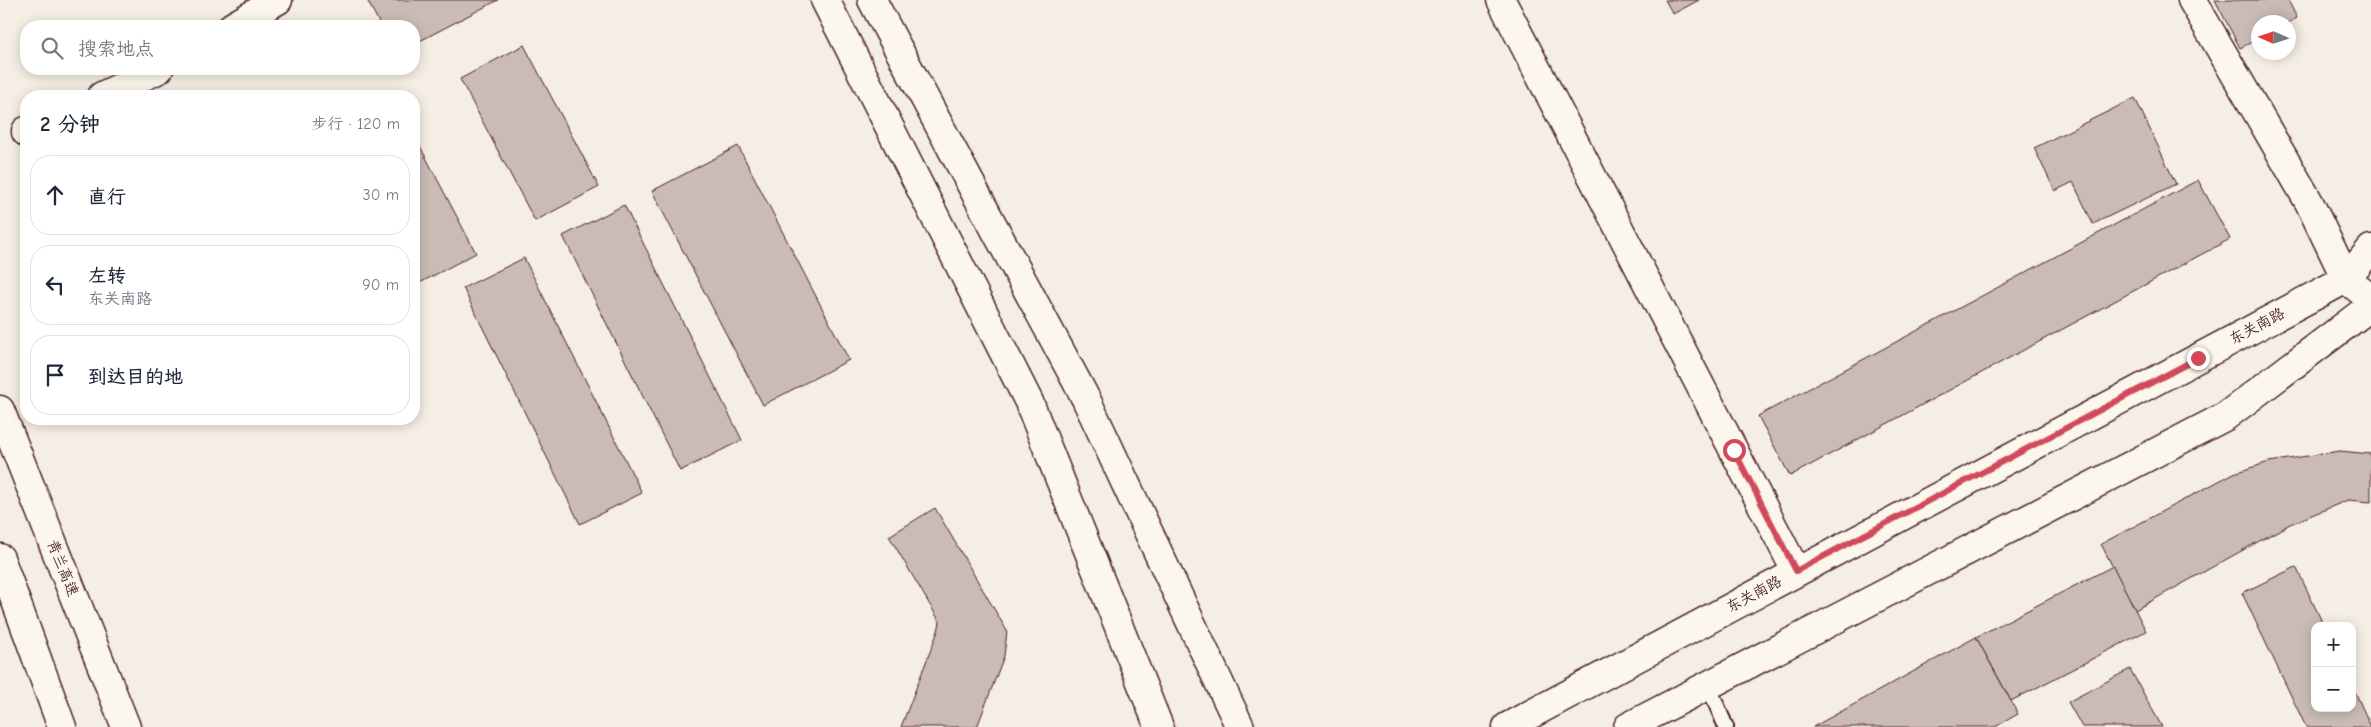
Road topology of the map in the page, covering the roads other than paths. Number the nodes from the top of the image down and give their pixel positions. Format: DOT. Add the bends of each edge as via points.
graph roads {
  1 [pos="278,0"];
  2 [pos="825,0"];
  3 [pos="872,0"];
  4 [pos="1500,0"];
  5 [pos="2192,0"];
  6 [pos="243,20"];
  7 [pos="146,75"];
  8 [pos="115,90"];
  9 [pos="2371,249"];
  10 [pos="2346,279"];
  11 [pos="2371,299"];
  12 [pos="2371,306"];
  13 [pos="0,410"];
  14 [pos="0,558"];
  15 [pos="1796,571"];
  16 [pos="1708,685"];
  17 [pos="62,727"];
  18 [pos="126,727"];
  19 [pos="1159,727"];
  20 [pos="1240,727"];
  21 [pos="1507,727"];
  22 [pos="1628,727"];
  23 [pos="1726,727"];
  1 -- 6 [label="main road"];
  2 -- 19 [label="main road" via="1029,402"];
  3 -- 20 [label="main road" via="1086,399"];
  4 -- 15 [label="main road"];
  5 -- 10 [label="main road" via="2309,202"];
  7 -- 8 [label="main road"];
  9 -- 10 [label="main road"];
  10 -- 11 [label="main road"];
  10 -- 15 [label="main road, 东关南路"];
  12 -- 16 [label="main road" via="2226,416"];
  13 -- 18 [label="main road, 青兰高速"];
  14 -- 17 [label="main road"];
  15 -- 21 [label="main road, 东关南路"];
  16 -- 22 [label="main road"];
  16 -- 23 [label="lane"];
}
